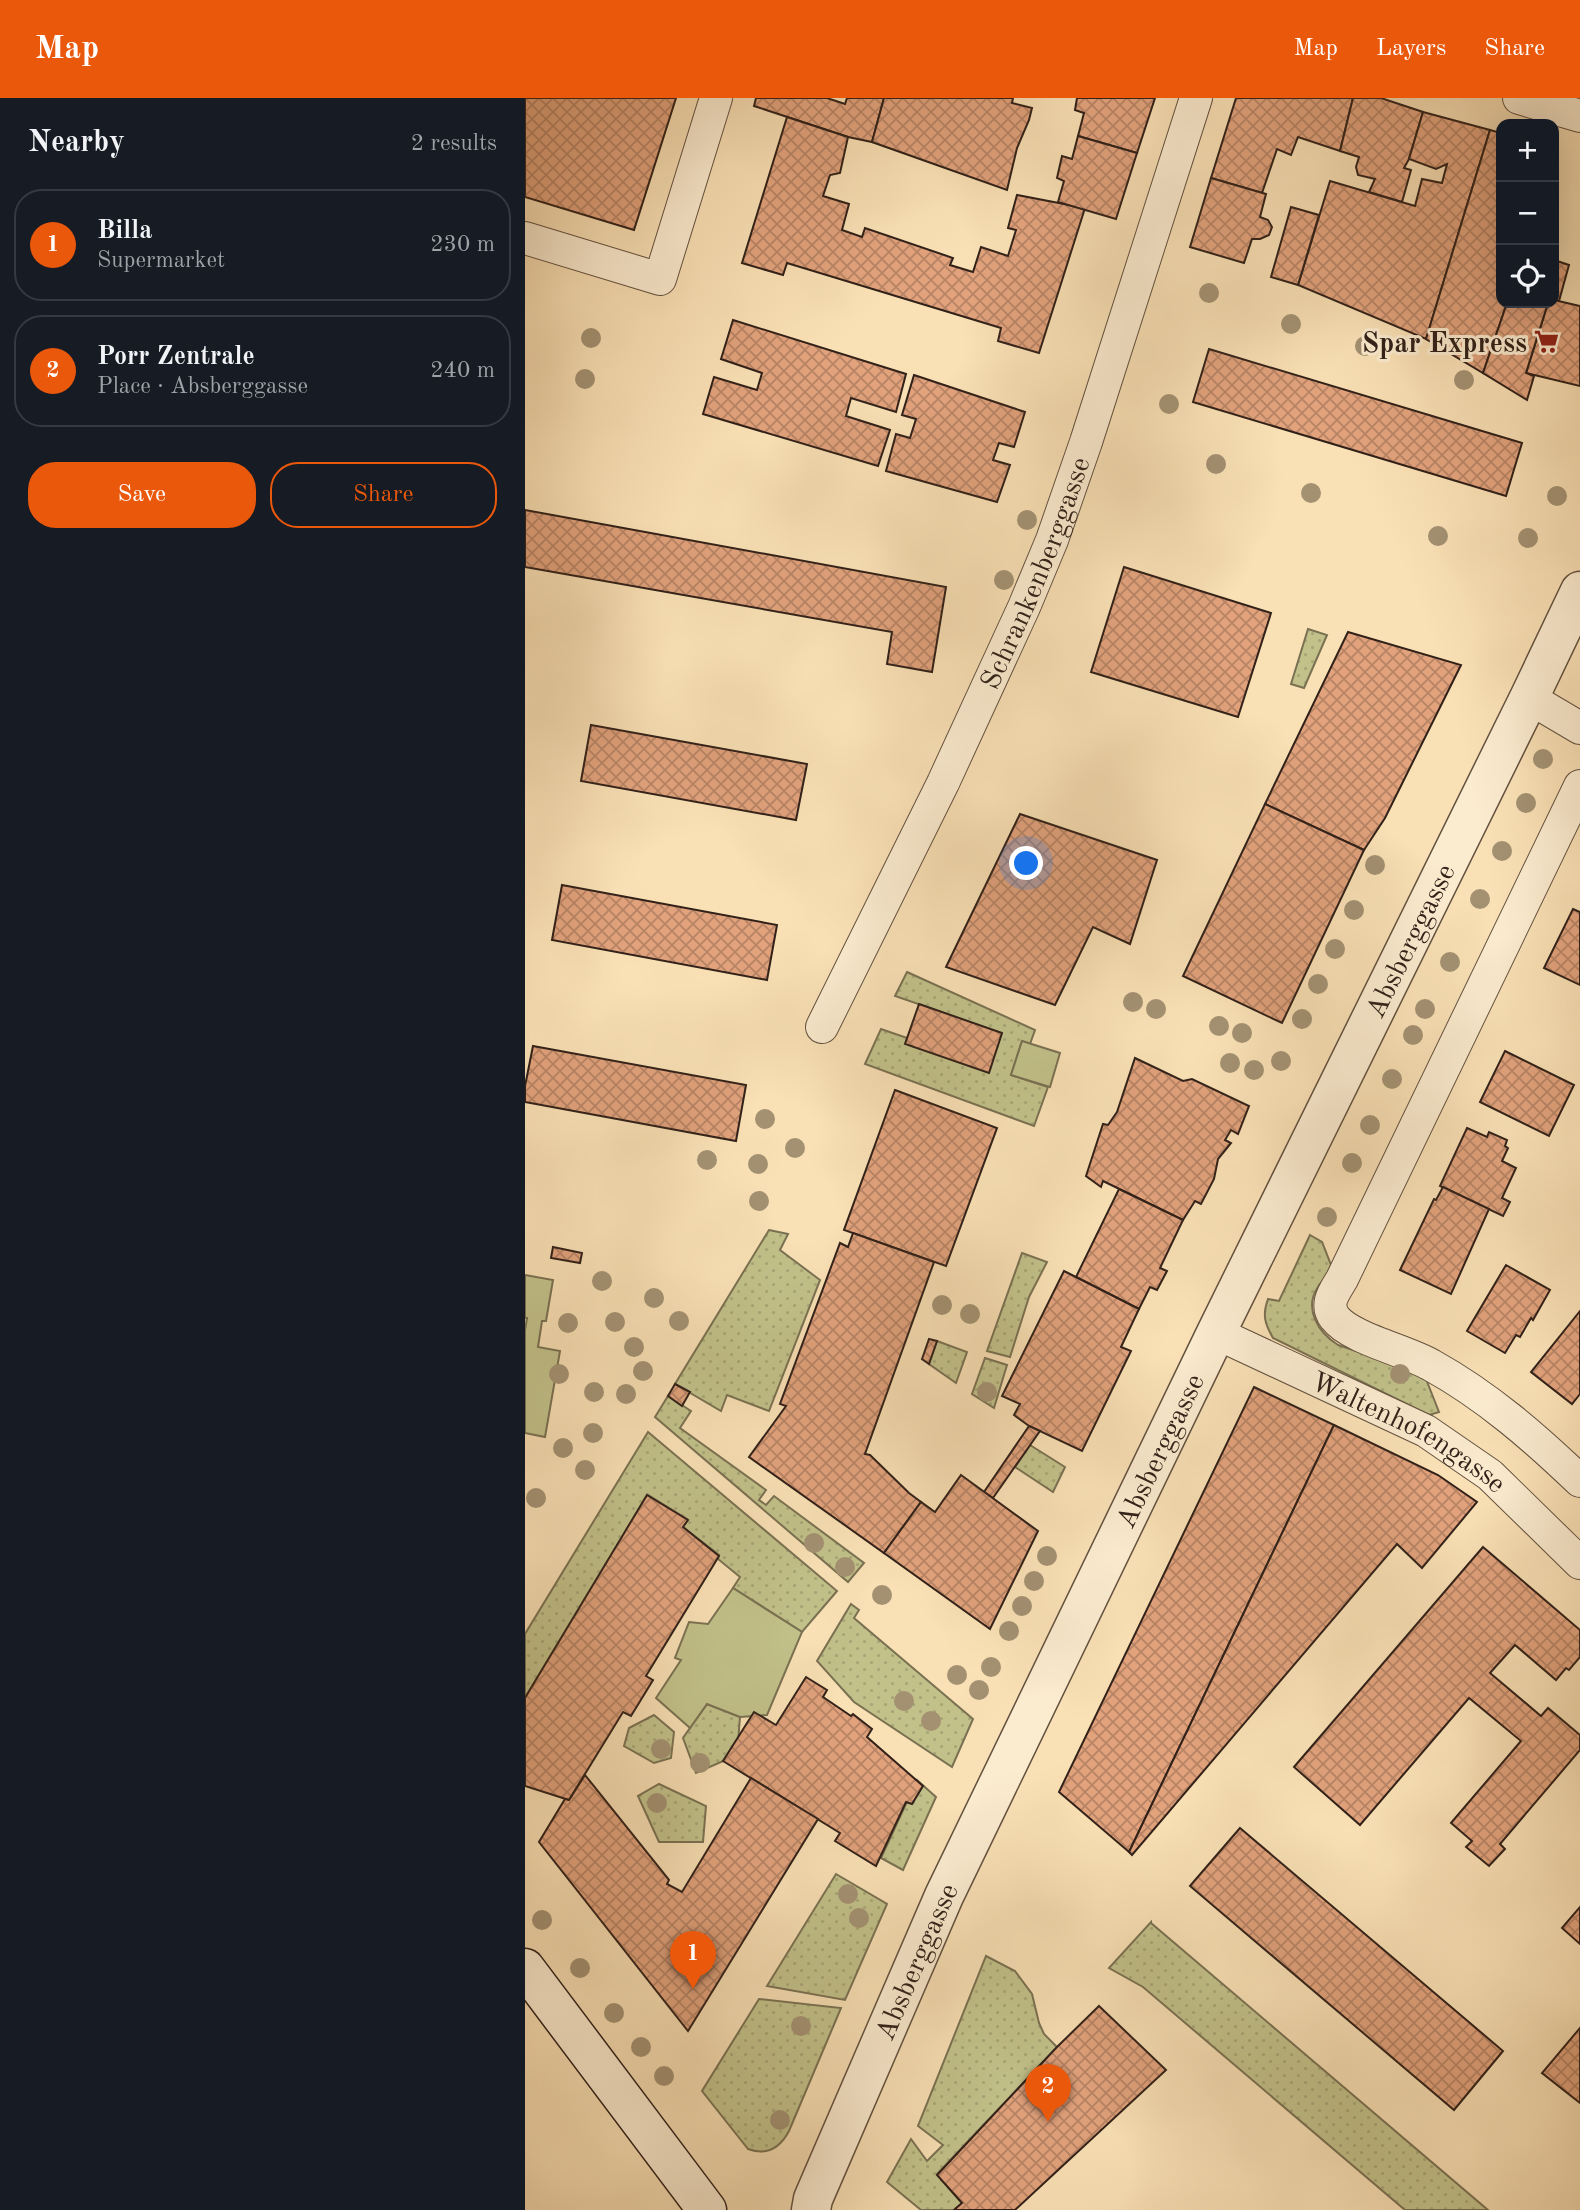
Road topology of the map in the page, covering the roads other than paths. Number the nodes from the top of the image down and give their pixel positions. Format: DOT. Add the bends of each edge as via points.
graph roads {
  1 [pos="716,98"];
  2 [pos="1196,98"];
  3 [pos="1519,98"];
  4 [pos="1580,116"];
  5 [pos="525,238"];
  6 [pos="1580,591"];
  7 [pos="1529,698"];
  8 [pos="1580,728"];
  9 [pos="1580,786"];
  10 [pos="1571,830"];
  11 [pos="822,1027"];
  12 [pos="1216,1333"];
  13 [pos="1580,1480"];
  14 [pos="1580,1563"];
  15 [pos="525,1968"];
  16 [pos="707,2210"];
  17 [pos="811,2210"];
  1 -- 5 [label="street" via="660,279"];
  2 -- 11 [label="street, Schrankenberggasse" via="1052,540 943,783"];
  3 -- 4 [label="street"];
  6 -- 7 [label="street, Absberggasse"];
  7 -- 8 [label="street"];
  7 -- 12 [label="street, Absberggasse"];
  9 -- 10 [label="street"];
  10 -- 13 [label="street" via="1332,1294 1330,1308 1336,1320 1350,1330 1430,1364 1492,1403"];
  12 -- 14 [label="street, Waltenhofengasse" via="1426,1431 1490,1475"];
  12 -- 17 [label="street, Absberggasse" via="944,1896"];
  15 -- 16 [label="street"];
}
